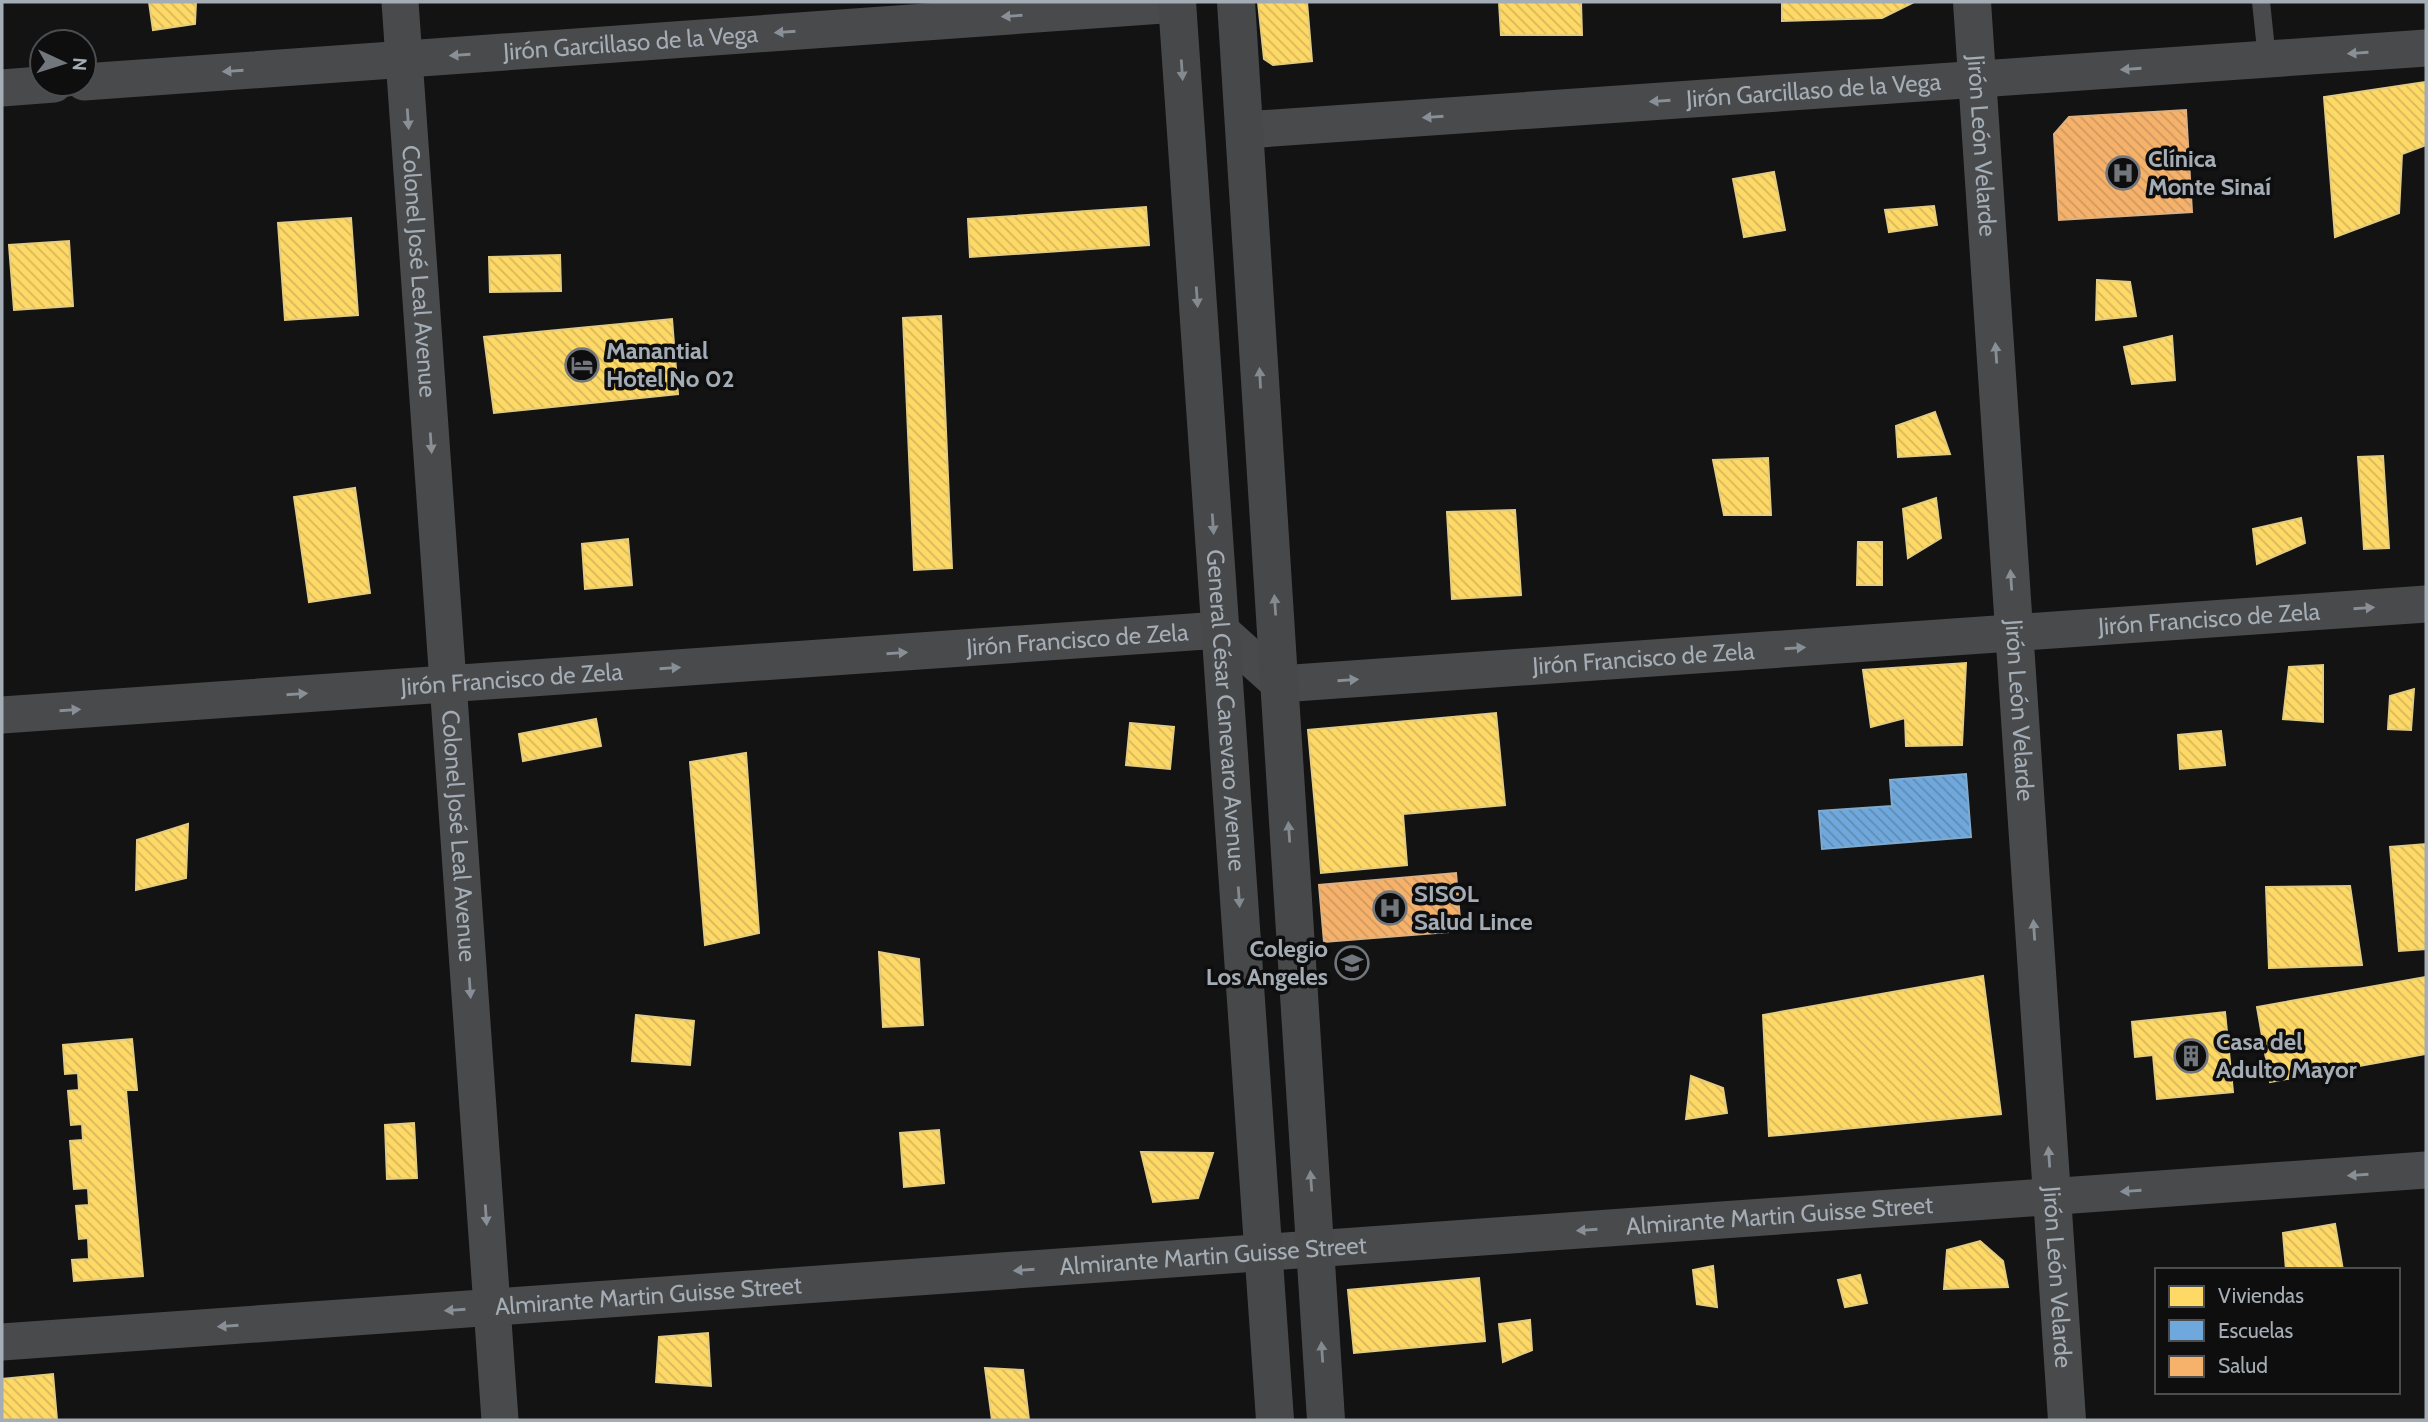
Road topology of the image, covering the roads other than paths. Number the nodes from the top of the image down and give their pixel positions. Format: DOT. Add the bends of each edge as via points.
graph roads {
  1 [pos="400,2"];
  2 [pos="1236,2"];
  3 [pos="1972,2"];
  4 [pos="2261,2"];
  5 [pos="1177,3"];
  6 [pos="2426,48"];
  7 [pos="404,59"];
  8 [pos="2267,60"];
  9 [pos="1977,79"];
  10 [pos="98,81"];
  11 [pos="28,86"];
  12 [pos="2,88"];
  13 [pos="1245,130"];
  14 [pos="2426,604"];
  15 [pos="1220,630"];
  16 [pos="2014,632"];
  17 [pos="448,684"];
  18 [pos="1280,684"];
  19 [pos="2,715"];
  20 [pos="2426,1170"];
  21 [pos="2052,1197"];
  22 [pos="1315,1250"];
  23 [pos="1264,1253"];
  24 [pos="492,1307"];
  25 [pos="2,1342"];
  26 [pos="500,1420"];
  27 [pos="1275,1420"];
  28 [pos="1326,1420"];
  29 [pos="2067,1420"];
  1 -- 7 [label="street, Colonel José Leal Avenue"];
  2 -- 13 [label="main road"];
  3 -- 9 [label="street, Jirón León Velarde"];
  4 -- 8 [label="lane"];
  5 -- 7 [label="street, Jirón Garcillaso de la Vega, one-way"];
  5 -- 15 [label="main road, General César Canevaro Avenue, one-way"];
  6 -- 8 [label="street, Jirón Garcillaso de la Vega, one-way"];
  7 -- 10 [label="street, Jirón Garcillaso de la Vega, one-way"];
  7 -- 17 [label="street, Colonel José Leal Avenue, one-way"];
  8 -- 9 [label="street, Jirón Garcillaso de la Vega, one-way"];
  9 -- 13 [label="street, Jirón Garcillaso de la Vega, one-way"];
  16 -- 9 [label="street, Jirón León Velarde, one-way"];
  11 -- 12 [label="street"];
  18 -- 13 [label="main road, one-way"];
  16 -- 14 [label="street, Jirón Francisco de Zela, one-way"];
  17 -- 15 [label="street, Jirón Francisco de Zela, one-way"];
  15 -- 18 [label="street, Jirón Francisco de Zela"];
  15 -- 23 [label="main road, General César Canevaro Avenue, one-way"];
  18 -- 16 [label="street, Jirón Francisco de Zela, one-way"];
  21 -- 16 [label="street, Jirón León Velarde, one-way"];
  19 -- 17 [label="street, Jirón Francisco de Zela, one-way"];
  17 -- 24 [label="street, Colonel José Leal Avenue, one-way"];
  22 -- 18 [label="main road, one-way"];
  20 -- 21 [label="street, Almirante Martin Guisse Street, one-way"];
  21 -- 22 [label="street, Almirante Martin Guisse Street, one-way"];
  21 -- 29 [label="street, Jirón León Velarde"];
  22 -- 23 [label="street, Almirante Martin Guisse Street"];
  28 -- 22 [label="main road, one-way"];
  23 -- 24 [label="street, Almirante Martin Guisse Street, one-way"];
  23 -- 27 [label="main road, General César Canevaro Avenue"];
  24 -- 25 [label="street, Almirante Martin Guisse Street, one-way"];
  24 -- 26 [label="street, Colonel José Leal Avenue"];
}
